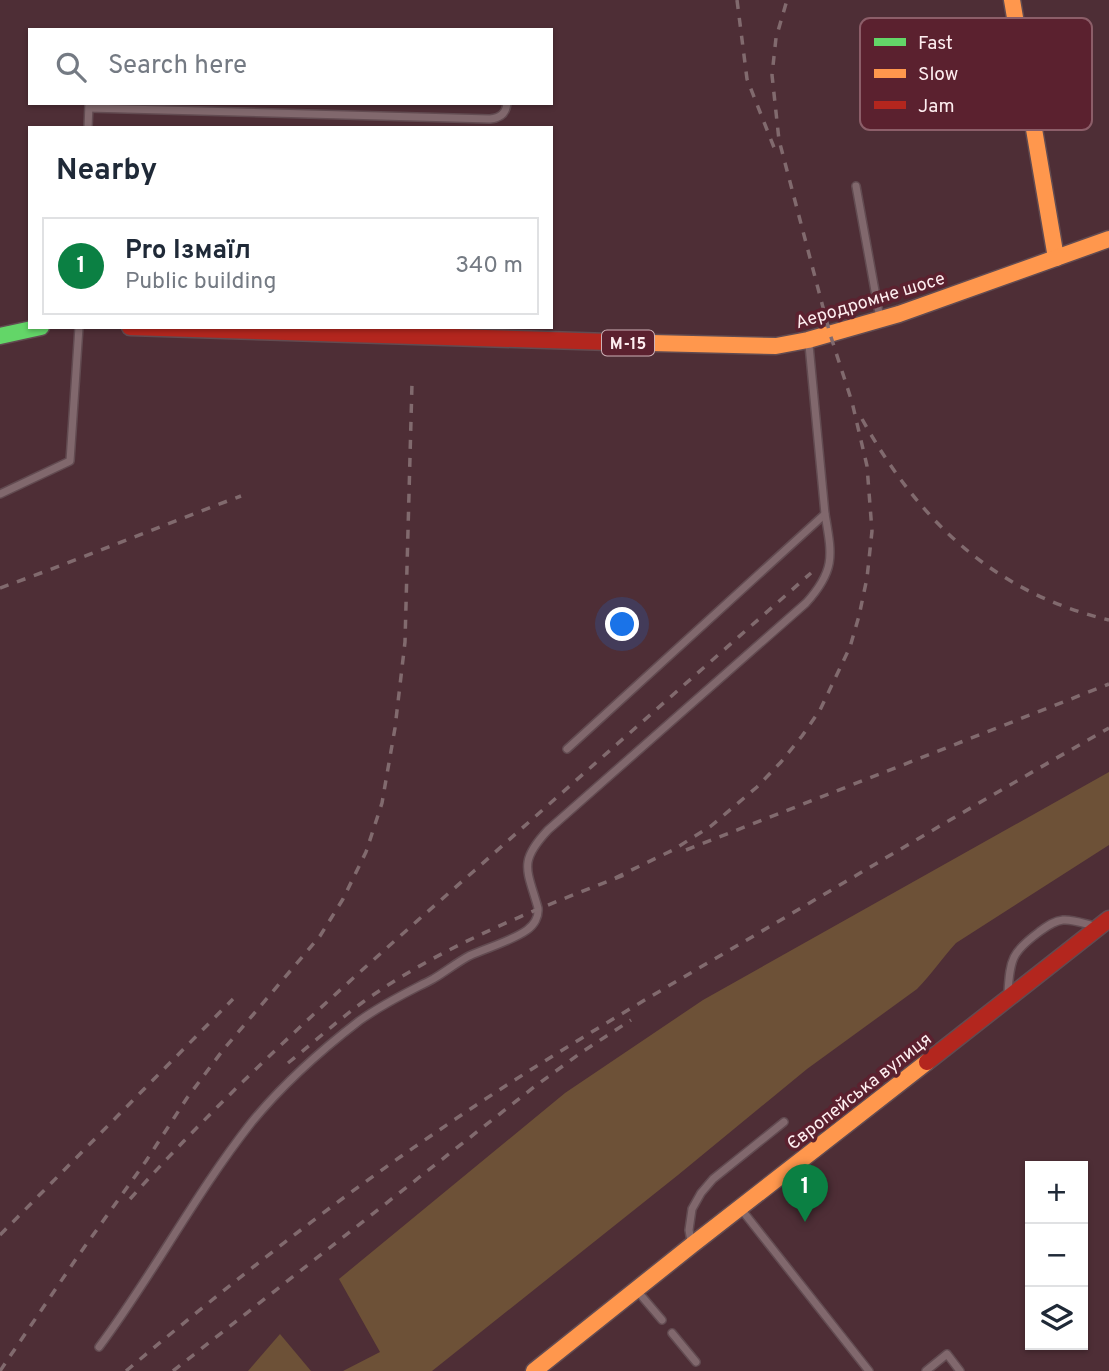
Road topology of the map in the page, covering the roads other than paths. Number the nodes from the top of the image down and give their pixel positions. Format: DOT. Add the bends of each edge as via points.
graph roads {
  1 [pos="1013,0"];
  2 [pos="1016,18"];
  3 [pos="89,105"];
  4 [pos="507,105"];
  5 [pos="88,126"];
  6 [pos="1035,130"];
  7 [pos="856,186"];
  8 [pos="1109,239"];
  9 [pos="1056,258"];
  10 [pos="880,320"];
  11 [pos="32,329"];
  12 [pos="79,329"];
  13 [pos="194,329"];
  14 [pos="0,336"];
  15 [pos="808,341"];
  16 [pos="0,494"];
  17 [pos="825,514"];
  18 [pos="567,749"];
  19 [pos="1104,923"];
  20 [pos="1008,998"];
  21 [pos="784,1122"];
  22 [pos="741,1208"];
  23 [pos="692,1245"];
  24 [pos="636,1289"];
  25 [pos="662,1320"];
  26 [pos="672,1333"];
  27 [pos="99,1347"];
  28 [pos="696,1362"];
  29 [pos="534,1371"];
  30 [pos="869,1371"];
  31 [pos="926,1371"];
  32 [pos="960,1371"];
  1 -- 2 [label="main road"];
  3 -- 4 [label="lane" via="490,119 501,117"];
  3 -- 5 [label="lane"];
  6 -- 9 [label="main road"];
  7 -- 10 [label="lane"];
  8 -- 9 [label="main road, Аеродромне шосе / М-15"];
  9 -- 10 [label="main road, Аеродромне шосе / М-15"];
  10 -- 15 [label="main road, Аеродромне шосе / М-15"];
  11 -- 14 [label="main road"];
  12 -- 16 [label="lane" via="70,461"];
  13 -- 15 [label="main road, Аеродромне шосе / М-15" via="704,345 776,346"];
  15 -- 17 [label="lane"];
  17 -- 18 [label="lane"];
  17 -- 27 [label="lane" via="829,569 820,588 558,821 530,852 526,870 538,908 535,922 396,996 339,1037 287,1083 229,1153"];
  19 -- 20 [label="main road, Європейська вулиця"];
  19 -- 20 [label="lane" via="1064,919 1022,945 1010,972"];
  20 -- 22 [label="main road, Європейська вулиця"];
  21 -- 23 [label="lane" via="701,1192 692,1209"];
  22 -- 23 [label="main road, Європейська вулиця"];
  22 -- 30 [label="lane"];
  23 -- 24 [label="main road, Європейська вулиця"];
  24 -- 25 [label="lane"];
  24 -- 29 [label="main road, Європейська вулиця"];
  26 -- 28 [label="lane"];
  31 -- 32 [label="lane" via="947,1354"];
}
